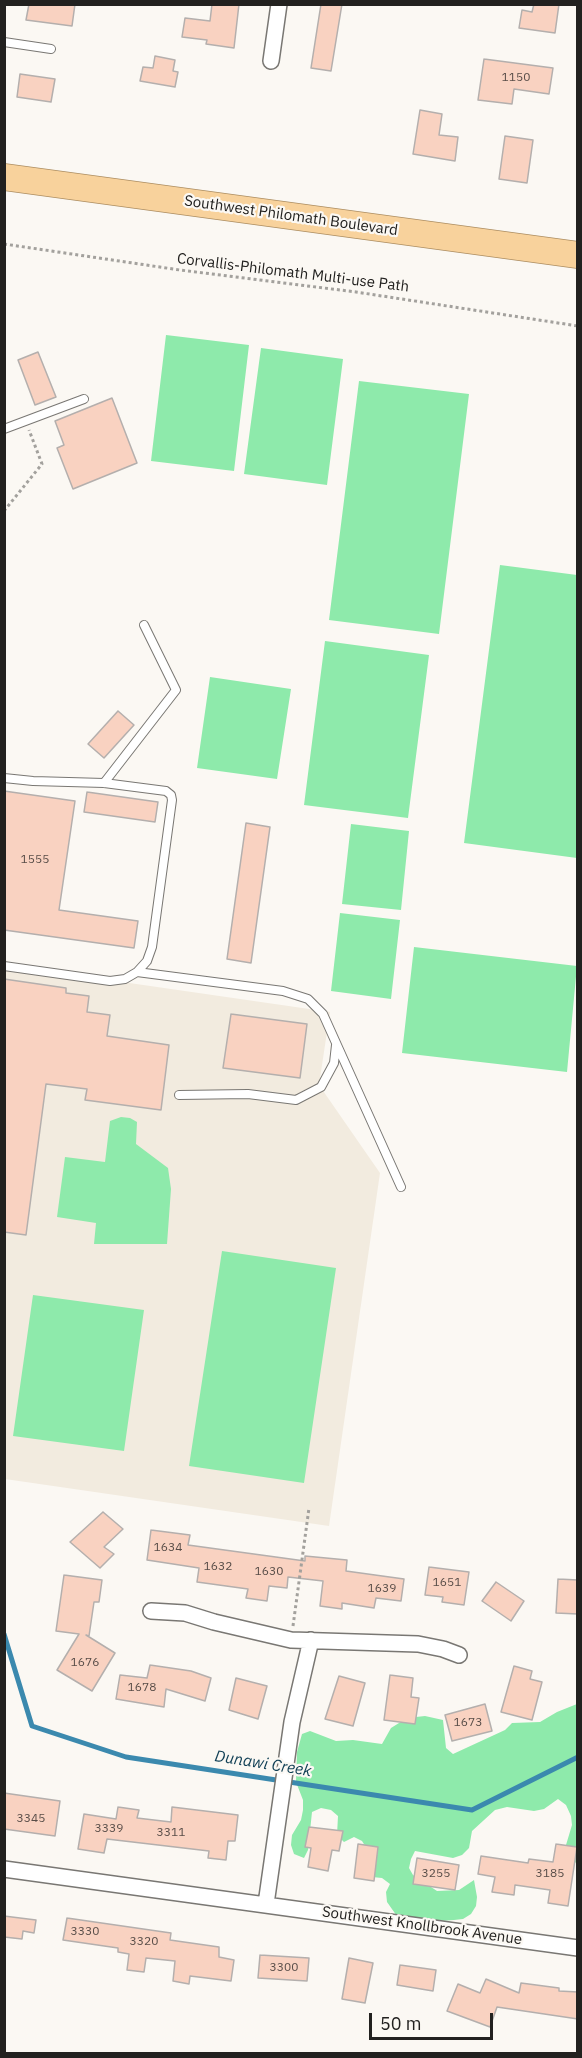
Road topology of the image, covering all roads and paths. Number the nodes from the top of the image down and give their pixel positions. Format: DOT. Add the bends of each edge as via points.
graph roads {
  1 [pos="279,4"];
  2 [pos="4,42"];
  3 [pos="51,49"];
  4 [pos="271,61"];
  5 [pos="4,177"];
  6 [pos="4,244"];
  7 [pos="578,255"];
  8 [pos="578,326"];
  9 [pos="84,399"];
  10 [pos="25,421"];
  11 [pos="4,429"];
  12 [pos="4,511"];
  13 [pos="144,625"];
  14 [pos="4,778"];
  15 [pos="104,783"];
  16 [pos="4,966"];
  17 [pos="138,972"];
  18 [pos="337,1044"];
  19 [pos="178,1095"];
  20 [pos="401,1187"];
  21 [pos="309,1508"];
  22 [pos="151,1611"];
  23 [pos="291,1640"];
  24 [pos="312,1640"];
  25 [pos="459,1655"];
  26 [pos="4,1869"];
  27 [pos="266,1904"];
  28 [pos="578,1948"];
  1 -- 4 [label="street"];
  2 -- 3 [label="lane"];
  5 -- 7 [label="highway, Southwest Philomath Boulevard"];
  6 -- 8 [label="path, Corvallis-Philomath Multi-use Path"];
  9 -- 10 [label="lane"];
  10 -- 11 [label="lane"];
  10 -- 12 [label="path" via="42,464"];
  13 -- 15 [label="lane" via="176,690"];
  14 -- 15 [label="lane"];
  15 -- 17 [label="lane" via="166,791 172,800 152,947"];
  16 -- 17 [label="lane" via="110,981"];
  17 -- 18 [label="lane" via="283,991 308,999 323,1014"];
  18 -- 19 [label="lane" via="334,1063 321,1087 296,1100 248,1094"];
  18 -- 20 [label="lane"];
  21 -- 23 [label="path"];
  22 -- 23 [label="street" via="185,1613"];
  23 -- 24 [label="street"];
  24 -- 25 [label="street" via="418,1644"];
  24 -- 27 [label="street" via="292,1722"];
  26 -- 27 [label="street, Southwest Knollbrook Avenue"];
  27 -- 28 [label="street, Southwest Knollbrook Avenue"];
}
